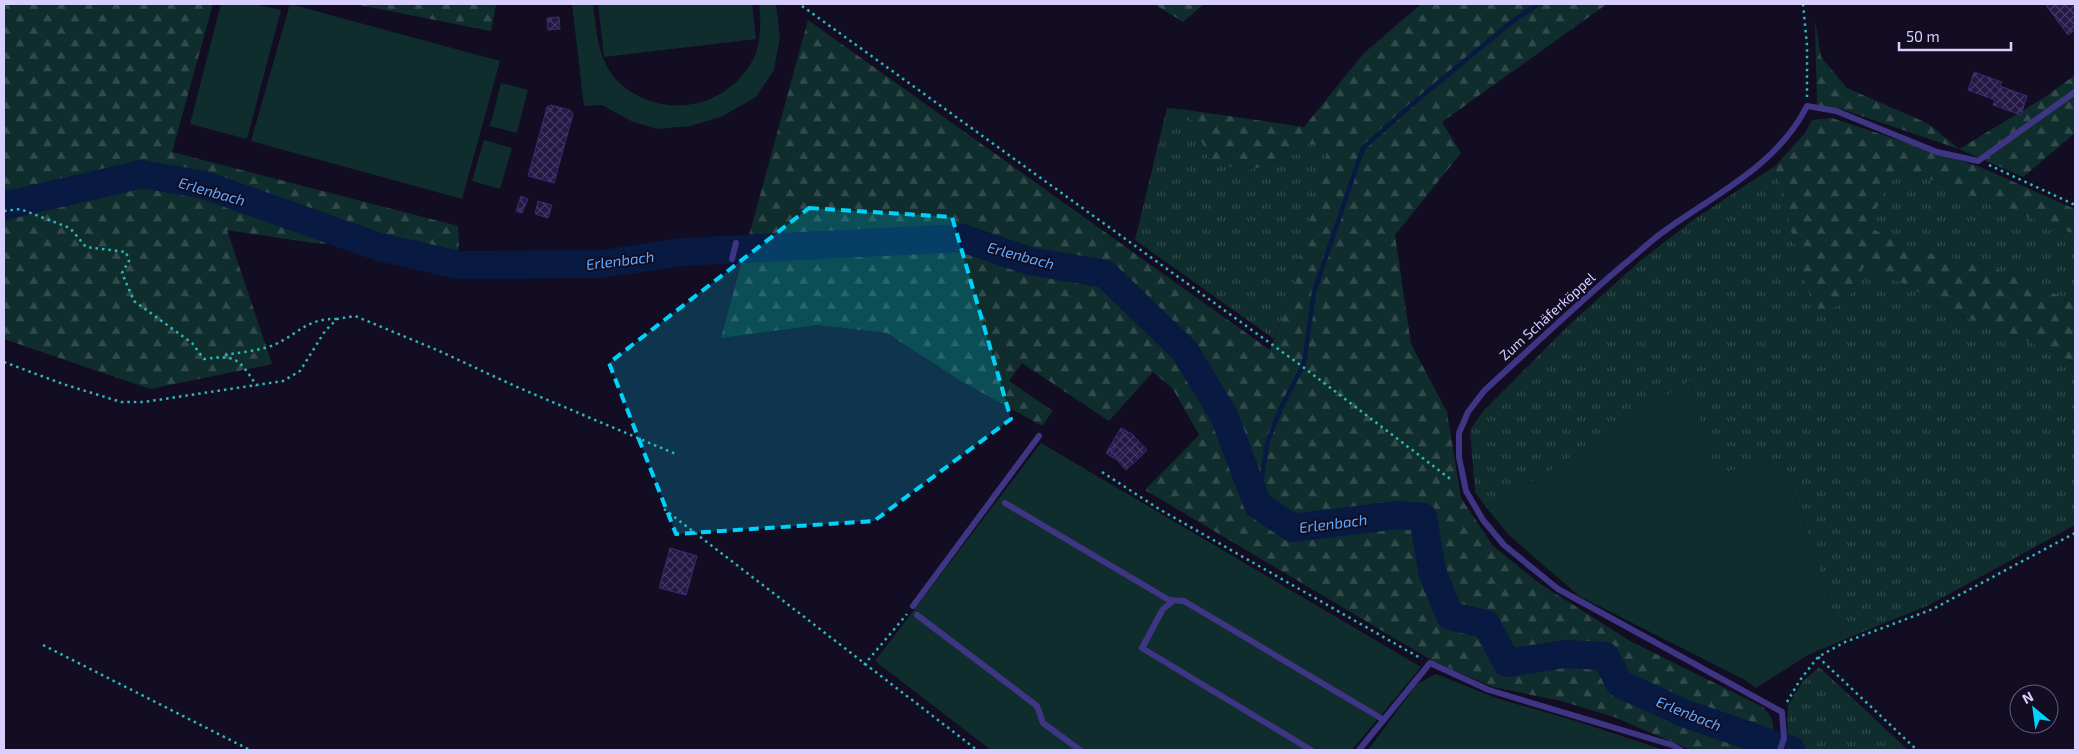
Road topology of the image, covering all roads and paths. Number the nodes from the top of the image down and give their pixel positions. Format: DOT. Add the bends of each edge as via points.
graph roads {
  1 [pos="1803,4"];
  2 [pos="802,6"];
  3 [pos="2075,92"];
  4 [pos="1807,106"];
  5 [pos="1978,161"];
  6 [pos="2075,205"];
  7 [pos="4,211"];
  8 [pos="736,243"];
  9 [pos="732,259"];
  10 [pos="336,319"];
  11 [pos="224,356"];
  12 [pos="4,362"];
  13 [pos="258,386"];
  14 [pos="1039,436"];
  15 [pos="678,455"];
  16 [pos="1102,472"];
  17 [pos="1466,492"];
  18 [pos="1005,503"];
  19 [pos="664,509"];
  20 [pos="2075,533"];
  21 [pos="1173,601"];
  22 [pos="913,606"];
  23 [pos="918,615"];
  24 [pos="43,645"];
  25 [pos="1818,657"];
  26 [pos="1430,664"];
  27 [pos="864,665"];
  28 [pos="1782,712"];
  29 [pos="1384,720"];
  30 [pos="250,750"];
  31 [pos="977,750"];
  32 [pos="1080,750"];
  33 [pos="1311,750"];
  34 [pos="1359,750"];
  35 [pos="1681,750"];
  36 [pos="1780,750"];
  37 [pos="1917,750"];
  1 -- 4 [label="path"];
  2 -- 17 [label="path" via="1299,364"];
  3 -- 5 [label="lane"];
  4 -- 5 [label="lane" via="1836,111 1937,152"];
  4 -- 17 [label="lane, Zum Schäferköppel" via="1799,123 1783,143 1749,174 1663,232 1484,391 1468,412 1459,433 1459,457"];
  5 -- 6 [label="path"];
  7 -- 11 [label="path" via="20,208 70,228 86,247 126,252 129,261 122,273 134,301 192,343 204,358"];
  8 -- 9 [label="lane"];
  10 -- 11 [label="path" via="324,318 308,323 275,344"];
  10 -- 13 [label="path" via="300,371 283,381"];
  10 -- 15 [label="path" via="355,316"];
  11 -- 13 [label="path" via="240,362"];
  12 -- 13 [label="path" via="121,402 144,402"];
  14 -- 22 [label="lane"];
  16 -- 26 [label="path" via="1159,509"];
  17 -- 28 [label="lane, Zum Schäferköppel" via="1504,545 1558,589"];
  18 -- 21 [label="lane"];
  19 -- 27 [label="path"];
  20 -- 25 [label="path" via="1933,609 1845,642"];
  21 -- 29 [label="lane" via="1184,601"];
  21 -- 33 [label="lane" via="1163,609 1142,648"];
  22 -- 27 [label="path"];
  23 -- 32 [label="lane" via="1037,706 1043,723"];
  24 -- 30 [label="path"];
  25 -- 28 [label="path"];
  25 -- 37 [label="path"];
  26 -- 29 [label="lane"];
  26 -- 35 [label="lane" via="1489,690"];
  27 -- 31 [label="path"];
  28 -- 36 [label="lane" via="1784,738"];
  29 -- 34 [label="lane"];
}
